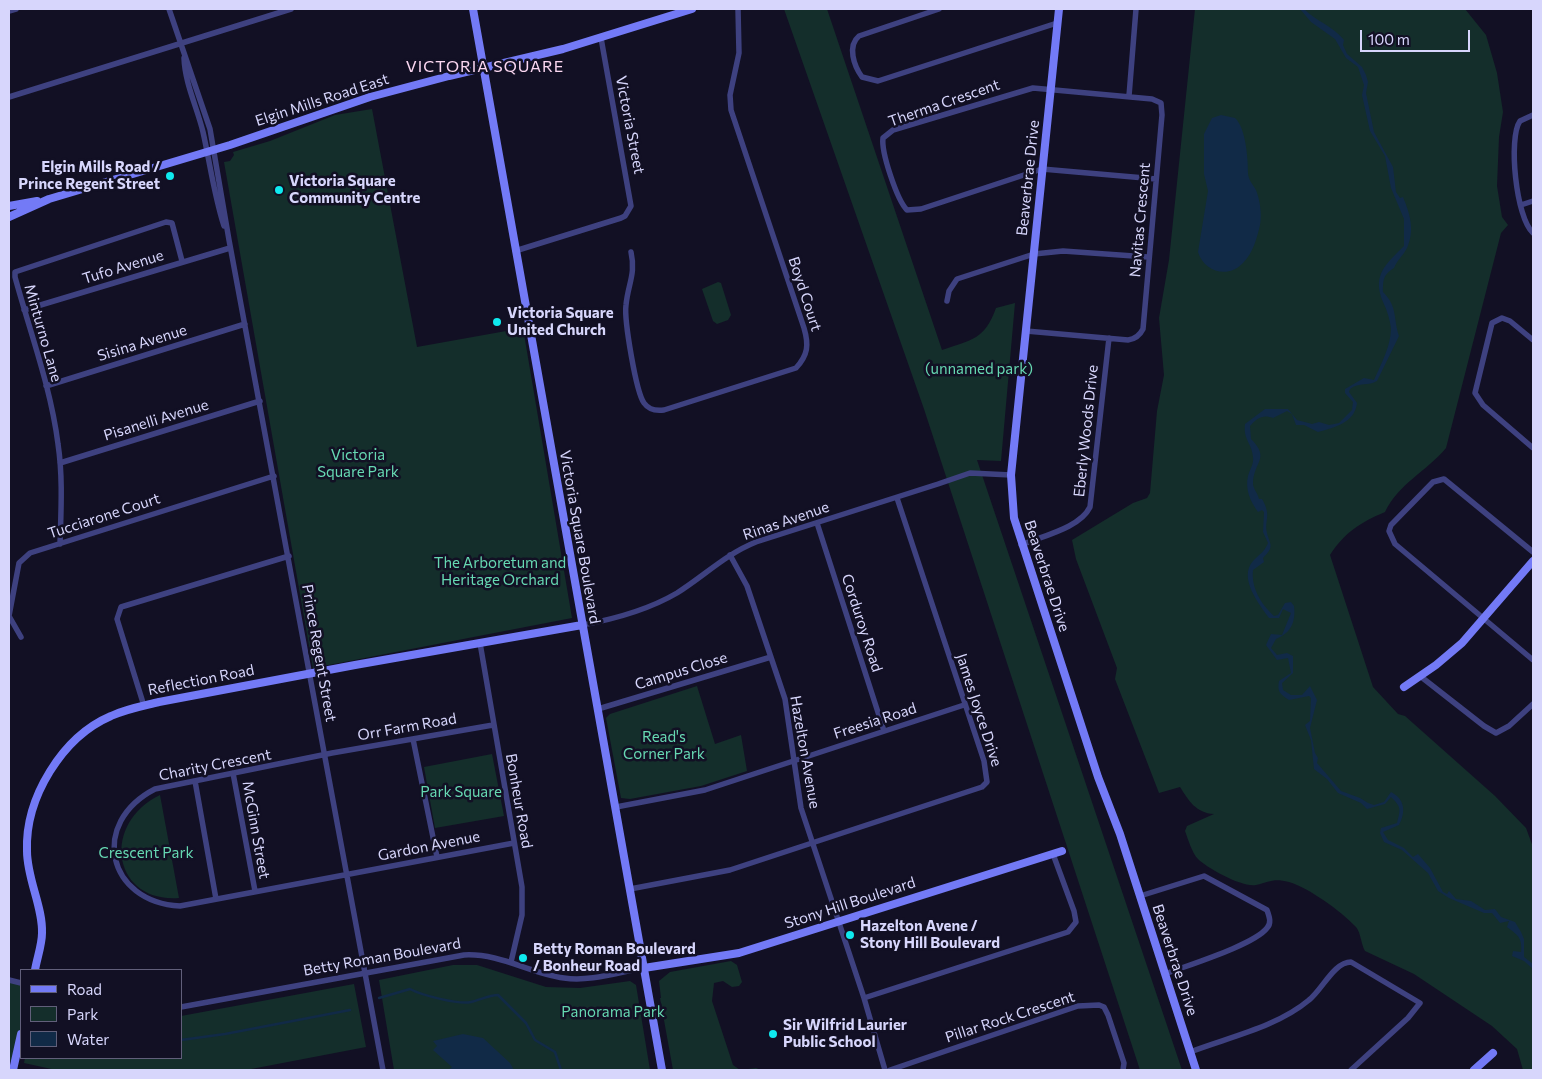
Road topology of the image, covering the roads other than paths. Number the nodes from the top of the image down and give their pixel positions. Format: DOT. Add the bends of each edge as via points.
graph roads {
  1 [pos="16,9"];
  2 [pos="170,9"];
  3 [pos="291,9"];
  4 [pos="473,9"];
  5 [pos="738,9"];
  6 [pos="939,9"];
  7 [pos="1059,9"];
  8 [pos="1136,9"];
  9 [pos="687,10"];
  10 [pos="9,11"];
  11 [pos="1058,24"];
  12 [pos="601,38"];
  13 [pos="180,43"];
  14 [pos="485,68"];
  15 [pos="1051,88"];
  16 [pos="1129,96"];
  17 [pos="9,97"];
  18 [pos="1533,115"];
  19 [pos="210,151"];
  20 [pos="1042,170"];
  21 [pos="1156,179"];
  22 [pos="49,199"];
  23 [pos="1533,201"];
  24 [pos="1521,205"];
  25 [pos="9,206"];
  26 [pos="9,217"];
  27 [pos="1533,232"];
  28 [pos="230,248"];
  29 [pos="515,251"];
  30 [pos="631,252"];
  31 [pos="1034,254"];
  32 [pos="1148,257"];
  33 [pos="182,262"];
  34 [pos="947,301"];
  35 [pos="24,310"];
  36 [pos="245,324"];
  37 [pos="1026,331"];
  38 [pos="1109,338"];
  39 [pos="1533,340"];
  40 [pos="46,386"];
  41 [pos="260,401"];
  42 [pos="1533,448"];
  43 [pos="60,463"];
  44 [pos="1011,475"];
  45 [pos="274,476"];
  46 [pos="896,498"];
  47 [pos="816,523"];
  48 [pos="60,544"];
  49 [pos="1021,545"];
  50 [pos="1533,552"];
  51 [pos="730,555"];
  52 [pos="288,556"];
  53 [pos="1533,561"];
  54 [pos="1485,619"];
  55 [pos="582,625"];
  56 [pos="22,637"];
  57 [pos="480,643"];
  58 [pos="771,657"];
  59 [pos="1533,660"];
  60 [pos="310,673"];
  61 [pos="1420,676"];
  62 [pos="1404,687"];
  63 [pos="1533,704"];
  64 [pos="964,705"];
  65 [pos="144,706"];
  66 [pos="598,709"];
  67 [pos="493,724"];
  68 [pos="884,732"];
  69 [pos="413,739"];
  70 [pos="324,755"];
  71 [pos="794,762"];
  72 [pos="233,773"];
  73 [pos="195,781"];
  74 [pos="616,807"];
  75 [pos="514,843"];
  76 [pos="812,843"];
  77 [pos="1062,851"];
  78 [pos="1053,854"];
  79 [pos="437,857"];
  80 [pos="348,873"];
  81 [pos="630,889"];
  82 [pos="254,892"];
  83 [pos="1140,896"];
  84 [pos="216,899"];
  85 [pos="839,921"];
  86 [pos="511,962"];
  87 [pos="644,968"];
  88 [pos="35,969"];
  89 [pos="364,973"];
  90 [pos="1166,974"];
  91 [pos="864,998"];
  92 [pos="182,1007"];
  93 [pos="20,1039"];
  94 [pos="1190,1052"];
  95 [pos="1493,1053"];
  96 [pos="14,1070"];
  97 [pos="383,1070"];
  98 [pos="662,1070"];
  99 [pos="885,1070"];
  100 [pos="890,1070"];
  101 [pos="1124,1070"];
  102 [pos="1196,1070"];
  103 [pos="1351,1070"];
  104 [pos="1474,1070"];
  1 -- 10 [label="street"];
  2 -- 13 [label="street, Prince Regent Street"];
  3 -- 13 [label="street"];
  4 -- 14 [label="street, Victoria Square Boulevard"];
  5 -- 30 [label="street, Boyd Court" via="740,53 730,95 731,110 804,328 808,347 802,361 796,368 664,410 657,411 647,406 636,378 626,315 634,272"];
  6 -- 11 [label="street" via="855,39 852,49 862,77 878,81"];
  7 -- 11 [label="street, Beaverbrae Drive"];
  8 -- 16 [label="street"];
  9 -- 12 [label="street, Elgin Mills Road East"];
  11 -- 15 [label="street, Beaverbrae Drive"];
  12 -- 14 [label="street, Elgin Mills Road East"];
  12 -- 29 [label="street, Victoria Street" via="631,206 626,215"];
  13 -- 17 [label="street"];
  13 -- 19 [label="street, Prince Regent Street" via="184,69"];
  14 -- 19 [label="street, Elgin Mills Road East" via="370,97"];
  14 -- 29 [label="street, Victoria Square Boulevard"];
  15 -- 16 [label="street, Navitas Crescent"];
  15 -- 20 [label="street, Beaverbrae Drive"];
  15 -- 20 [label="street, Therma Crescent" via="1026,89 893,130 883,138 900,199 907,210 921,209"];
  16 -- 21 [label="street, Navitas Crescent" via="1157,100 1162,106"];
  18 -- 24 [label="street" via="1520,121 1515,131 1516,187"];
  19 -- 22 [label="street, Elgin Mills Road East"];
  19 -- 28 [label="street, Prince Regent Street" via="218,206"];
  20 -- 21 [label="street"];
  20 -- 31 [label="street, Beaverbrae Drive"];
  21 -- 32 [label="street, Navitas Crescent"];
  22 -- 25 [label="street, Elgin Mills Road East"];
  22 -- 26 [label="street, Elgin Mills Road East"];
  23 -- 24 [label="street"];
  24 -- 27 [label="street"];
  28 -- 33 [label="street, Tufo Avenue"];
  28 -- 36 [label="street, Prince Regent Street"];
  29 -- 55 [label="street, Victoria Square Boulevard"];
  31 -- 32 [label="street" via="1063,251"];
  31 -- 34 [label="street" via="957,279"];
  31 -- 37 [label="street, Beaverbrae Drive"];
  32 -- 38 [label="street, Navitas Crescent" via="1143,329 1133,340"];
  33 -- 35 [label="street, Tufo Avenue"];
  33 -- 35 [label="street, Minturno Lane" via="175,228 166,222 15,272"];
  35 -- 40 [label="street, Minturno Lane"];
  36 -- 40 [label="street, Sisina Avenue"];
  36 -- 41 [label="street, Prince Regent Street"];
  37 -- 38 [label="street, Navitas Crescent"];
  37 -- 44 [label="street, Beaverbrae Drive"];
  38 -- 49 [label="street, Eberly Woods Drive" via="1090,507 1077,520"];
  39 -- 42 [label="street" via="1506,319 1492,323 1475,393 1484,405"];
  40 -- 43 [label="street, Minturno Lane"];
  41 -- 43 [label="street, Pisanelli Avenue"];
  41 -- 45 [label="street, Prince Regent Street"];
  43 -- 48 [label="street, Minturno Lane"];
  44 -- 46 [label="street, Rinas Avenue" via="963,474"];
  44 -- 49 [label="street, Beaverbrae Drive" via="1014,518"];
  45 -- 48 [label="street, Tucciarone Court"];
  45 -- 52 [label="street, Prince Regent Street"];
  46 -- 47 [label="street, Rinas Avenue"];
  46 -- 64 [label="street, James Joyce Drive"];
  47 -- 51 [label="street, Rinas Avenue" via="756,542"];
  47 -- 68 [label="street, Corduroy Road"];
  48 -- 56 [label="street, Tucciarone Court" via="30,553 19,563 9,616"];
  49 -- 83 [label="street, Beaverbrae Drive"];
  50 -- 54 [label="street" via="1444,480 1433,482 1391,525 1389,531 1395,544"];
  51 -- 55 [label="street, Rinas Avenue" via="664,600 630,613"];
  51 -- 58 [label="street, Hazelton Avenue" via="747,586"];
  52 -- 60 [label="street, Prince Regent Street"];
  52 -- 65 [label="street" via="121,607 116,619"];
  53 -- 54 [label="street"];
  54 -- 59 [label="street"];
  54 -- 61 [label="street"];
  55 -- 57 [label="street, Reflection Road"];
  55 -- 66 [label="street, Victoria Square Boulevard"];
  57 -- 60 [label="street, Reflection Road"];
  57 -- 67 [label="street, Bonheur Road"];
  58 -- 66 [label="street, Campus Close"];
  58 -- 71 [label="street, Hazelton Avenue" via="786,703"];
  60 -- 65 [label="street, Reflection Road"];
  60 -- 70 [label="street, Prince Regent Street"];
  61 -- 62 [label="street"];
  61 -- 63 [label="street" via="1496,733 1510,726"];
  64 -- 68 [label="street, Freesia Road"];
  64 -- 76 [label="street, James Joyce Drive" via="988,777 982,787"];
  65 -- 88 [label="street, Reflection Road" via="110,716 78,738 55,764 38,793 26,850 30,879 41,916 42,934"];
  66 -- 74 [label="street, Victoria Square Boulevard"];
  67 -- 69 [label="street, Orr Farm Road"];
  67 -- 75 [label="street, Bonheur Road"];
  68 -- 71 [label="street, Freesia Road"];
  69 -- 70 [label="street, Orr Farm Road"];
  69 -- 79 [label="street"];
  70 -- 72 [label="street, Charity Crescent"];
  70 -- 80 [label="street, Prince Regent Street"];
  71 -- 74 [label="street, Freesia Road" via="705,790"];
  71 -- 76 [label="street, Hazelton Avenue" via="801,808"];
  72 -- 73 [label="street, Charity Crescent"];
  72 -- 82 [label="street, McGinn Street"];
  73 -- 84 [label="street"];
  73 -- 84 [label="street, Charity Crescent" via="155,789 126,810 114,842 115,858 129,885 145,898 180,906"];
  74 -- 81 [label="street, Victoria Square Boulevard"];
  75 -- 79 [label="street, Gardon Avenue"];
  75 -- 86 [label="street, Bonheur Road" via="522,887 522,915"];
  76 -- 81 [label="street, James Joyce Drive" via="730,870"];
  76 -- 85 [label="street, Hazelton Avenue"];
  77 -- 78 [label="street, Stony Hill Boulevard"];
  78 -- 85 [label="street, Stony Hill Boulevard"];
  78 -- 91 [label="street" via="1074,911 1076,922 1068,932"];
  79 -- 80 [label="street, Gardon Avenue"];
  80 -- 82 [label="street, Charity Crescent"];
  80 -- 89 [label="street, Prince Regent Street"];
  81 -- 87 [label="street, Victoria Square Boulevard"];
  82 -- 84 [label="street, Charity Crescent"];
  83 -- 90 [label="street, Beaverbrae Drive"];
  83 -- 90 [label="street" via="1204,876 1267,910 1268,928 1249,941"];
  85 -- 87 [label="street, Stony Hill Boulevard" via="739,953"];
  85 -- 91 [label="street, Hazelton Avenue"];
  86 -- 87 [label="street, Betty Roman Boulevard" via="553,976 574,979"];
  86 -- 89 [label="street, Betty Roman Boulevard" via="489,956 464,955"];
  87 -- 98 [label="street, Victoria Square Boulevard"];
  89 -- 92 [label="street, Betty Roman Boulevard"];
  89 -- 97 [label="street, Prince Regent Street"];
  90 -- 94 [label="street, Beaverbrae Drive"];
  91 -- 99 [label="street, Hazelton Avenue"];
  93 -- 96 [label="street"];
  94 -- 102 [label="street, Beaverbrae Drive"];
  94 -- 103 [label="street" via="1293,1010 1310,999 1342,964 1351,962 1420,1003"];
  95 -- 104 [label="street"];
  100 -- 101 [label="street, Pillar Rock Crescent" via="1078,1006 1092,1005 1104,1007 1108,1015"];
}
